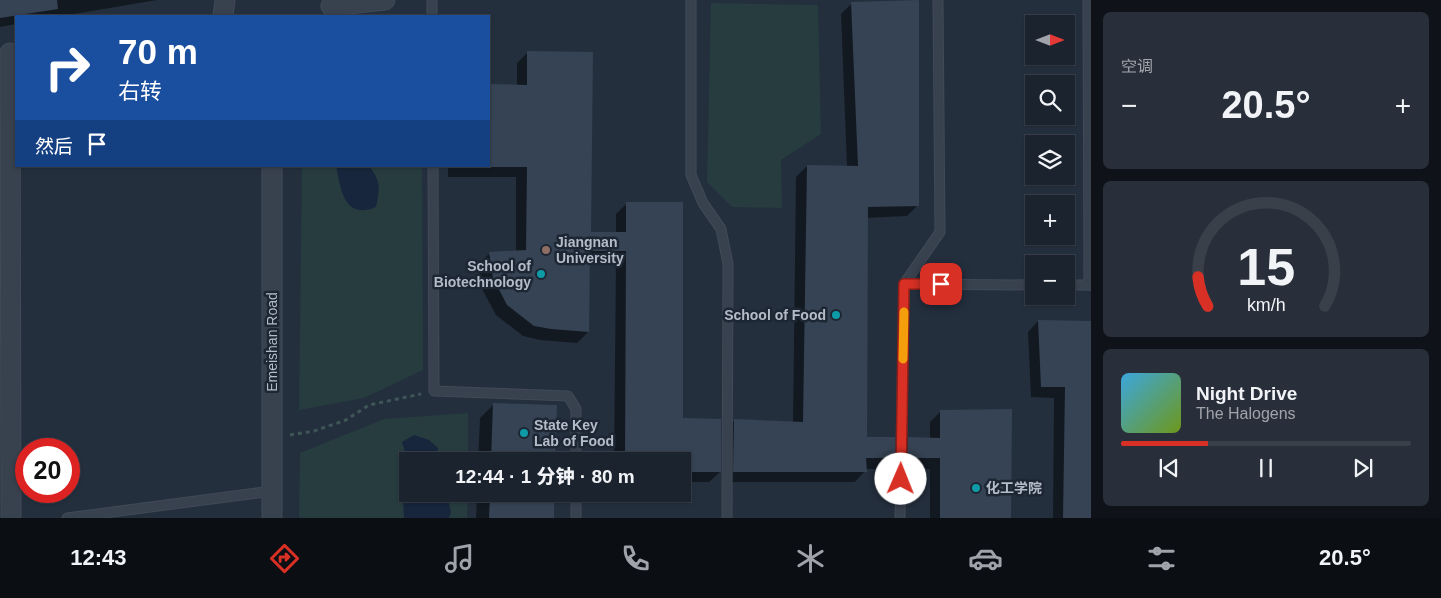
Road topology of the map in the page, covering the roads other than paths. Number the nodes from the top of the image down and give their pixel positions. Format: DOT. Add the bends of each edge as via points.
graph roads {
  1 [pos="225,0"];
  2 [pos="385,0"];
  3 [pos="432,0"];
  4 [pos="691,0"];
  5 [pos="938,0"];
  6 [pos="1088,0"];
  7 [pos="330,7"];
  8 [pos="223,15"];
  9 [pos="432,15"];
  10 [pos="9,53"];
  11 [pos="272,167"];
  12 [pos="433,167"];
  13 [pos="904,284"];
  14 [pos="1025,284"];
  15 [pos="1075,285"];
  16 [pos="1090,285"];
  17 [pos="576,452"];
  18 [pos="272,491"];
  19 [pos="576,502"];
  20 [pos="11,518"];
  21 [pos="67,518"];
  22 [pos="272,518"];
  23 [pos="576,518"];
  24 [pos="727,518"];
  25 [pos="900,518"];
  1 -- 8 [label="street"];
  2 -- 7 [label="street"];
  3 -- 9 [label="lane"];
  4 -- 24 [label="lane" via="691,175 703,203 720,229 728,264"];
  5 -- 13 [label="lane" via="940,232"];
  6 -- 16 [label="lane"];
  10 -- 20 [label="street"];
  11 -- 18 [label="street, Emeishan Road"];
  12 -- 17 [label="lane" via="434,391 568,396 576,409"];
  13 -- 14 [label="lane"];
  13 -- 25 [label="lane"];
  15 -- 16 [label="lane"];
  18 -- 21 [label="lane"];
  18 -- 22 [label="street, Emeishan Road"];
  19 -- 23 [label="lane"];
}
